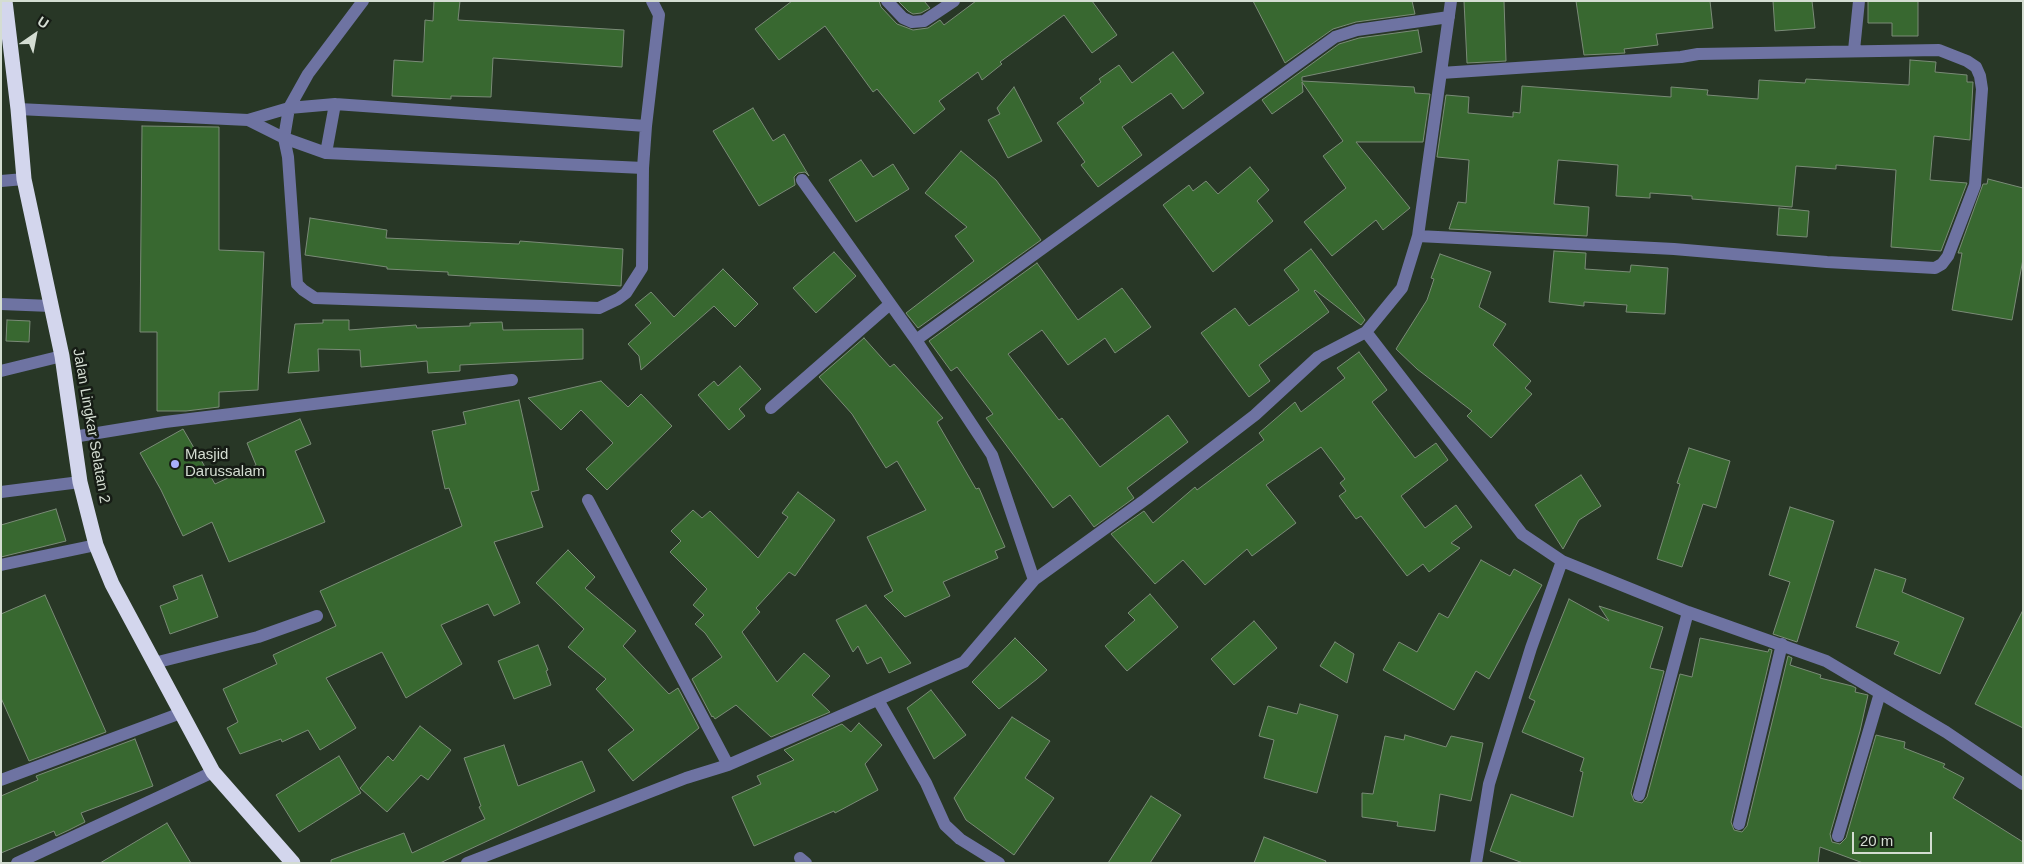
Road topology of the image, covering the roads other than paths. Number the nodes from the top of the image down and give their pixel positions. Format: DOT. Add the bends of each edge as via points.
graph roads {
  1 [pos="363,1"];
  2 [pos="652,1"];
  3 [pos="887,1"];
  4 [pos="954,1"];
  5 [pos="1451,1"];
  6 [pos="1859,1"];
  7 [pos="4,4"];
  8 [pos="1449,17"];
  9 [pos="1854,50"];
  10 [pos="1441,73"];
  11 [pos="335,104"];
  12 [pos="289,108"];
  13 [pos="18,109"];
  14 [pos="248,120"];
  15 [pos="646,126"];
  16 [pos="284,138"];
  17 [pos="326,153"];
  18 [pos="643,168"];
  19 [pos="24,179"];
  20 [pos="1,180"];
  21 [pos="802,180"];
  22 [pos="1418,236"];
  23 [pos="1,304"];
  24 [pos="890,304"];
  25 [pos="51,306"];
  26 [pos="1366,332"];
  27 [pos="916,340"];
  28 [pos="62,356"];
  29 [pos="1,371"];
  30 [pos="512,380"];
  31 [pos="771,408"];
  32 [pos="72,437"];
  33 [pos="80,482"];
  34 [pos="1,492"];
  35 [pos="588,500"];
  36 [pos="96,545"];
  37 [pos="1562,561"];
  38 [pos="1,565"];
  39 [pos="1034,580"];
  40 [pos="1688,612"];
  41 [pos="317,616"];
  42 [pos="1782,644"];
  43 [pos="154,663"];
  44 [pos="1880,693"];
  45 [pos="878,700"];
  46 [pos="181,713"];
  47 [pos="728,765"];
  48 [pos="213,772"];
  49 [pos="1,780"];
  50 [pos="2023,784"];
  51 [pos="1639,795"];
  52 [pos="1740,824"];
  53 [pos="1838,836"];
  54 [pos="18,863"];
  55 [pos="293,863"];
  56 [pos="467,863"];
  57 [pos="999,863"];
  58 [pos="1476,863"];
  1 -- 12 [label="street" via="308,74"];
  2 -- 15 [label="street" via="659,15"];
  3 -- 4 [label="street" via="903,18 912,22 924,21"];
  5 -- 8 [label="street"];
  6 -- 9 [label="street"];
  7 -- 13 [label="highway, Jalan Lingkar Selatan 2"];
  8 -- 10 [label="street"];
  8 -- 27 [label="street" via="1357,30 1335,38"];
  9 -- 10 [label="street" via="1698,54 1681,58"];
  9 -- 22 [label="street" via="1939,50 1976,67 1980,76 1982,88 1975,185 1948,256 1934,268 1674,249"];
  10 -- 22 [label="street"];
  11 -- 12 [label="street"];
  11 -- 15 [label="street"];
  11 -- 17 [label="street"];
  12 -- 14 [label="street"];
  12 -- 16 [label="street"];
  13 -- 14 [label="street"];
  13 -- 19 [label="highway, Jalan Lingkar Selatan 2"];
  14 -- 16 [label="street"];
  15 -- 18 [label="street"];
  16 -- 17 [label="street"];
  16 -- 18 [label="street" via="298,284 315,298 599,308 626,293 642,268"];
  17 -- 18 [label="street"];
  19 -- 20 [label="street"];
  19 -- 25 [label="highway, Jalan Lingkar Selatan 2"];
  21 -- 24 [label="street"];
  22 -- 26 [label="street" via="1402,288"];
  23 -- 25 [label="street"];
  24 -- 27 [label="street"];
  24 -- 31 [label="street"];
  25 -- 28 [label="highway, Jalan Lingkar Selatan 2"];
  26 -- 37 [label="street" via="1522,534"];
  26 -- 39 [label="street" via="1318,357 1255,415"];
  27 -- 39 [label="street" via="992,455"];
  28 -- 29 [label="street"];
  28 -- 32 [label="highway, Jalan Lingkar Selatan 2"];
  30 -- 32 [label="street" via="165,422"];
  32 -- 33 [label="highway, Jalan Lingkar Selatan 2"];
  33 -- 34 [label="street"];
  33 -- 36 [label="highway, Jalan Lingkar Selatan 2"];
  35 -- 47 [label="street"];
  36 -- 38 [label="street"];
  36 -- 43 [label="highway, Jalan Lingkar Selatan 2" via="112,584"];
  37 -- 40 [label="street"];
  37 -- 58 [label="street" via="1489,784"];
  39 -- 45 [label="street" via="964,662"];
  40 -- 42 [label="street"];
  40 -- 51 [label="street"];
  41 -- 43 [label="street" via="258,636"];
  42 -- 44 [label="street" via="1826,661"];
  42 -- 52 [label="street"];
  43 -- 46 [label="highway, Jalan Lingkar Selatan 2"];
  44 -- 50 [label="street" via="1946,732"];
  44 -- 53 [label="street"];
  45 -- 47 [label="street"];
  45 -- 57 [label="street" via="926,783 945,826"];
  46 -- 48 [label="highway, Jalan Lingkar Selatan 2"];
  46 -- 49 [label="street"];
  47 -- 56 [label="street" via="686,778"];
  48 -- 54 [label="street"];
  48 -- 55 [label="highway, Jalan Lingkar Selatan 2"];
}
